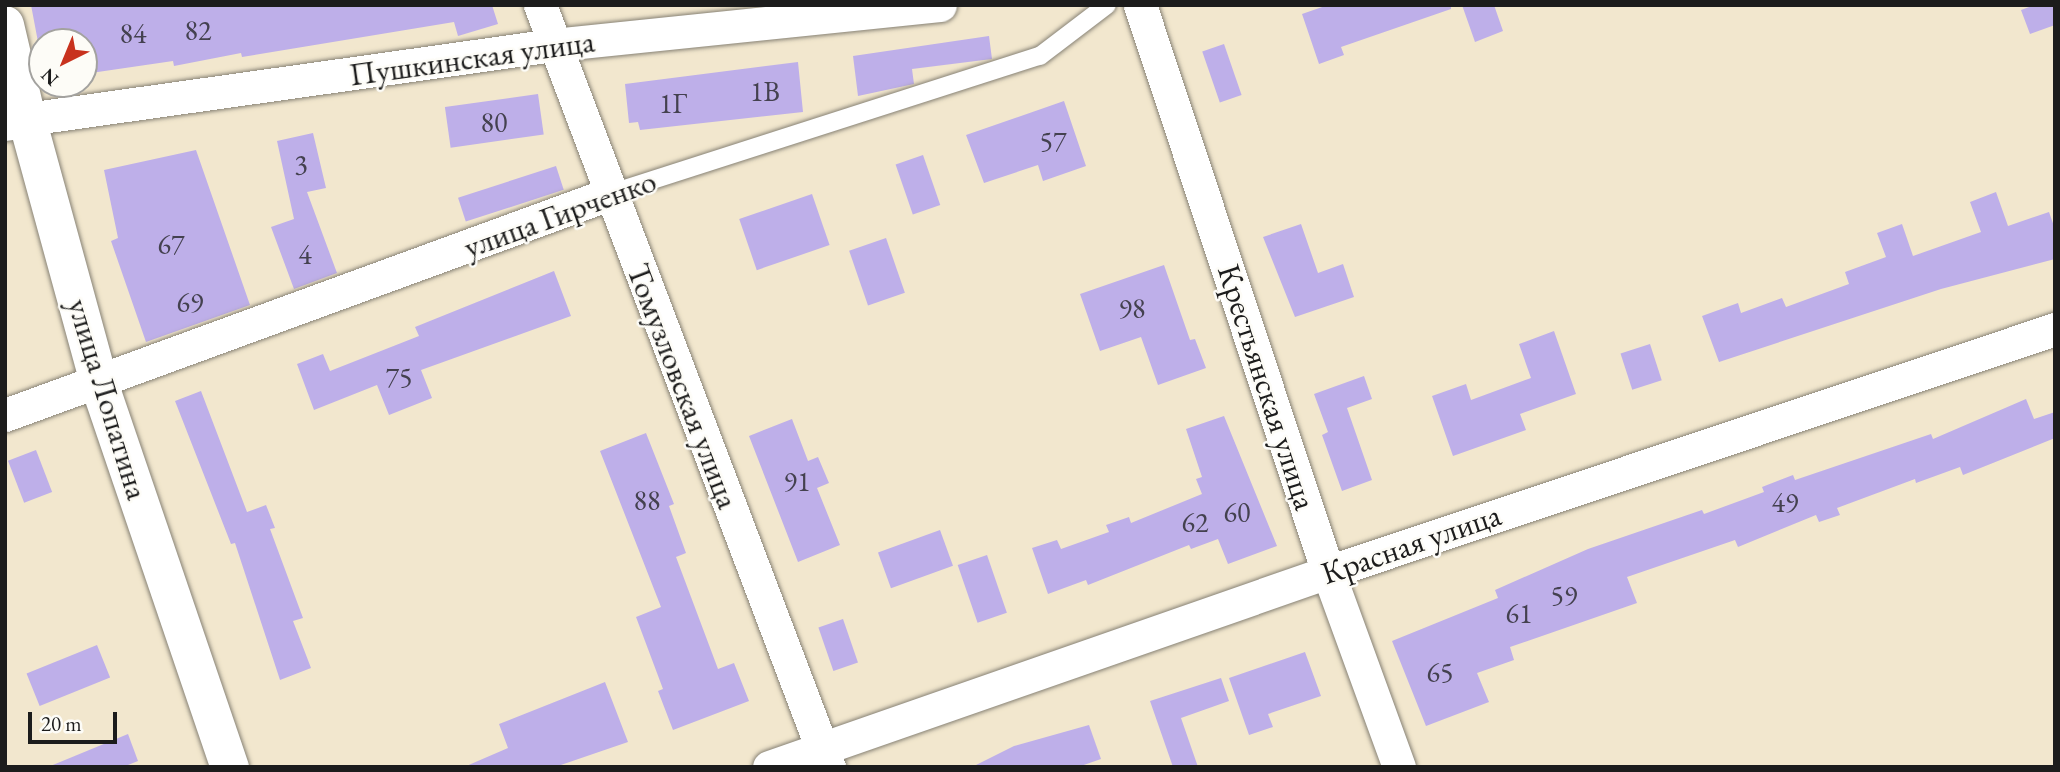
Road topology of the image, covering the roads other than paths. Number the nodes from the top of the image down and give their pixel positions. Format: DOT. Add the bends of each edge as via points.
graph roads {
  1 [pos="540,5"];
  2 [pos="940,5"];
  3 [pos="1107,5"];
  4 [pos="1140,5"];
  5 [pos="5,25"];
  6 [pos="553,45"];
  7 [pos="16,121"];
  8 [pos="609,194"];
  9 [pos="2055,329"];
  10 [pos="99,383"];
  11 [pos="5,415"];
  12 [pos="1328,572"];
  13 [pos="826,758"];
  14 [pos="230,767"];
  15 [pos="769,767"];
  16 [pos="1399,767"];
  1 -- 6 [label="street, Томузловская улица"];
  2 -- 6 [label="street, Пушкинская улица"];
  3 -- 8 [label="lane, улица Гирченко" via="1040,56"];
  4 -- 12 [label="street, Крестьянская улица"];
  5 -- 7 [label="main road, улица Лопатина"];
  6 -- 7 [label="street, Пушкинская улица"];
  6 -- 8 [label="street, Томузловская улица"];
  7 -- 10 [label="main road, улица Лопатина"];
  8 -- 10 [label="street, улица Гирченко"];
  8 -- 13 [label="street, Томузловская улица"];
  9 -- 12 [label="street, Красная улица"];
  10 -- 11 [label="street, улица Гирченко"];
  10 -- 14 [label="main road, улица Лопатина"];
  12 -- 13 [label="street, Красная улица"];
  12 -- 16 [label="street, Крестьянская улица"];
  13 -- 15 [label="street, Красная улица"];
}
